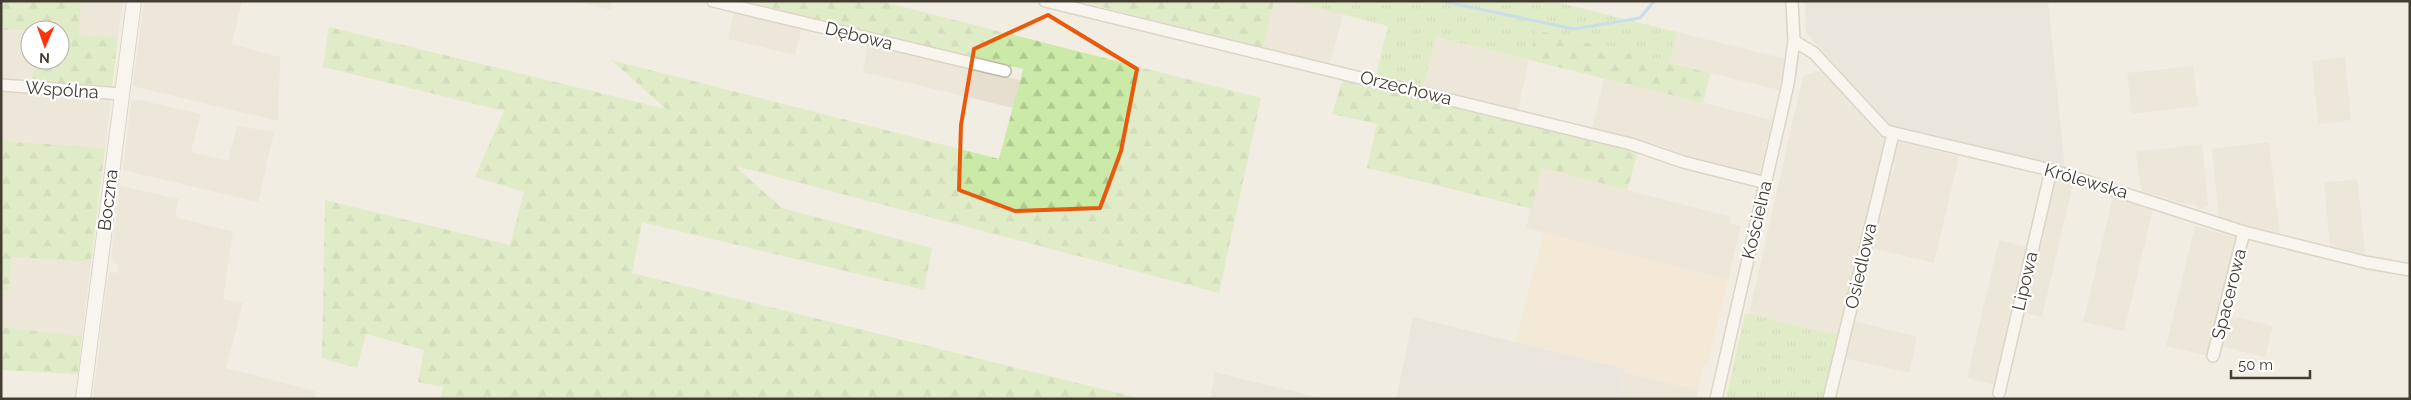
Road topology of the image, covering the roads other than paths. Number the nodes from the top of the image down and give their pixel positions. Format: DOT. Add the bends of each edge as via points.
graph roads {
  1 [pos="134,1"];
  2 [pos="714,1"];
  3 [pos="1045,1"];
  4 [pos="1792,1"];
  5 [pos="1794,41"];
  6 [pos="1005,71"];
  7 [pos="1,85"];
  8 [pos="122,94"];
  9 [pos="1893,134"];
  10 [pos="2051,170"];
  11 [pos="1766,183"];
  12 [pos="2244,232"];
  13 [pos="2410,270"];
  14 [pos="2213,356"];
  15 [pos="1999,393"];
  16 [pos="83,399"];
  17 [pos="1716,399"];
  18 [pos="1829,399"];
  1 -- 8 [label="street, Boczna"];
  2 -- 6 [label="street, Dębowa"];
  3 -- 11 [label="street, Orzechowa" via="1613,140"];
  4 -- 5 [label="street, Kościelna"];
  5 -- 9 [label="street, Królewska" via="1814,53 1886,131"];
  5 -- 11 [label="street, Kościelna"];
  7 -- 8 [label="street, Wspólna"];
  8 -- 16 [label="street, Boczna"];
  9 -- 10 [label="street, Królewska"];
  9 -- 18 [label="street, Osiedlowa"];
  10 -- 12 [label="street, Królewska"];
  10 -- 15 [label="street, Lipowa"];
  11 -- 17 [label="street, Kościelna"];
  12 -- 13 [label="street, Królewska"];
  12 -- 14 [label="street, Spacerowa"];
}
